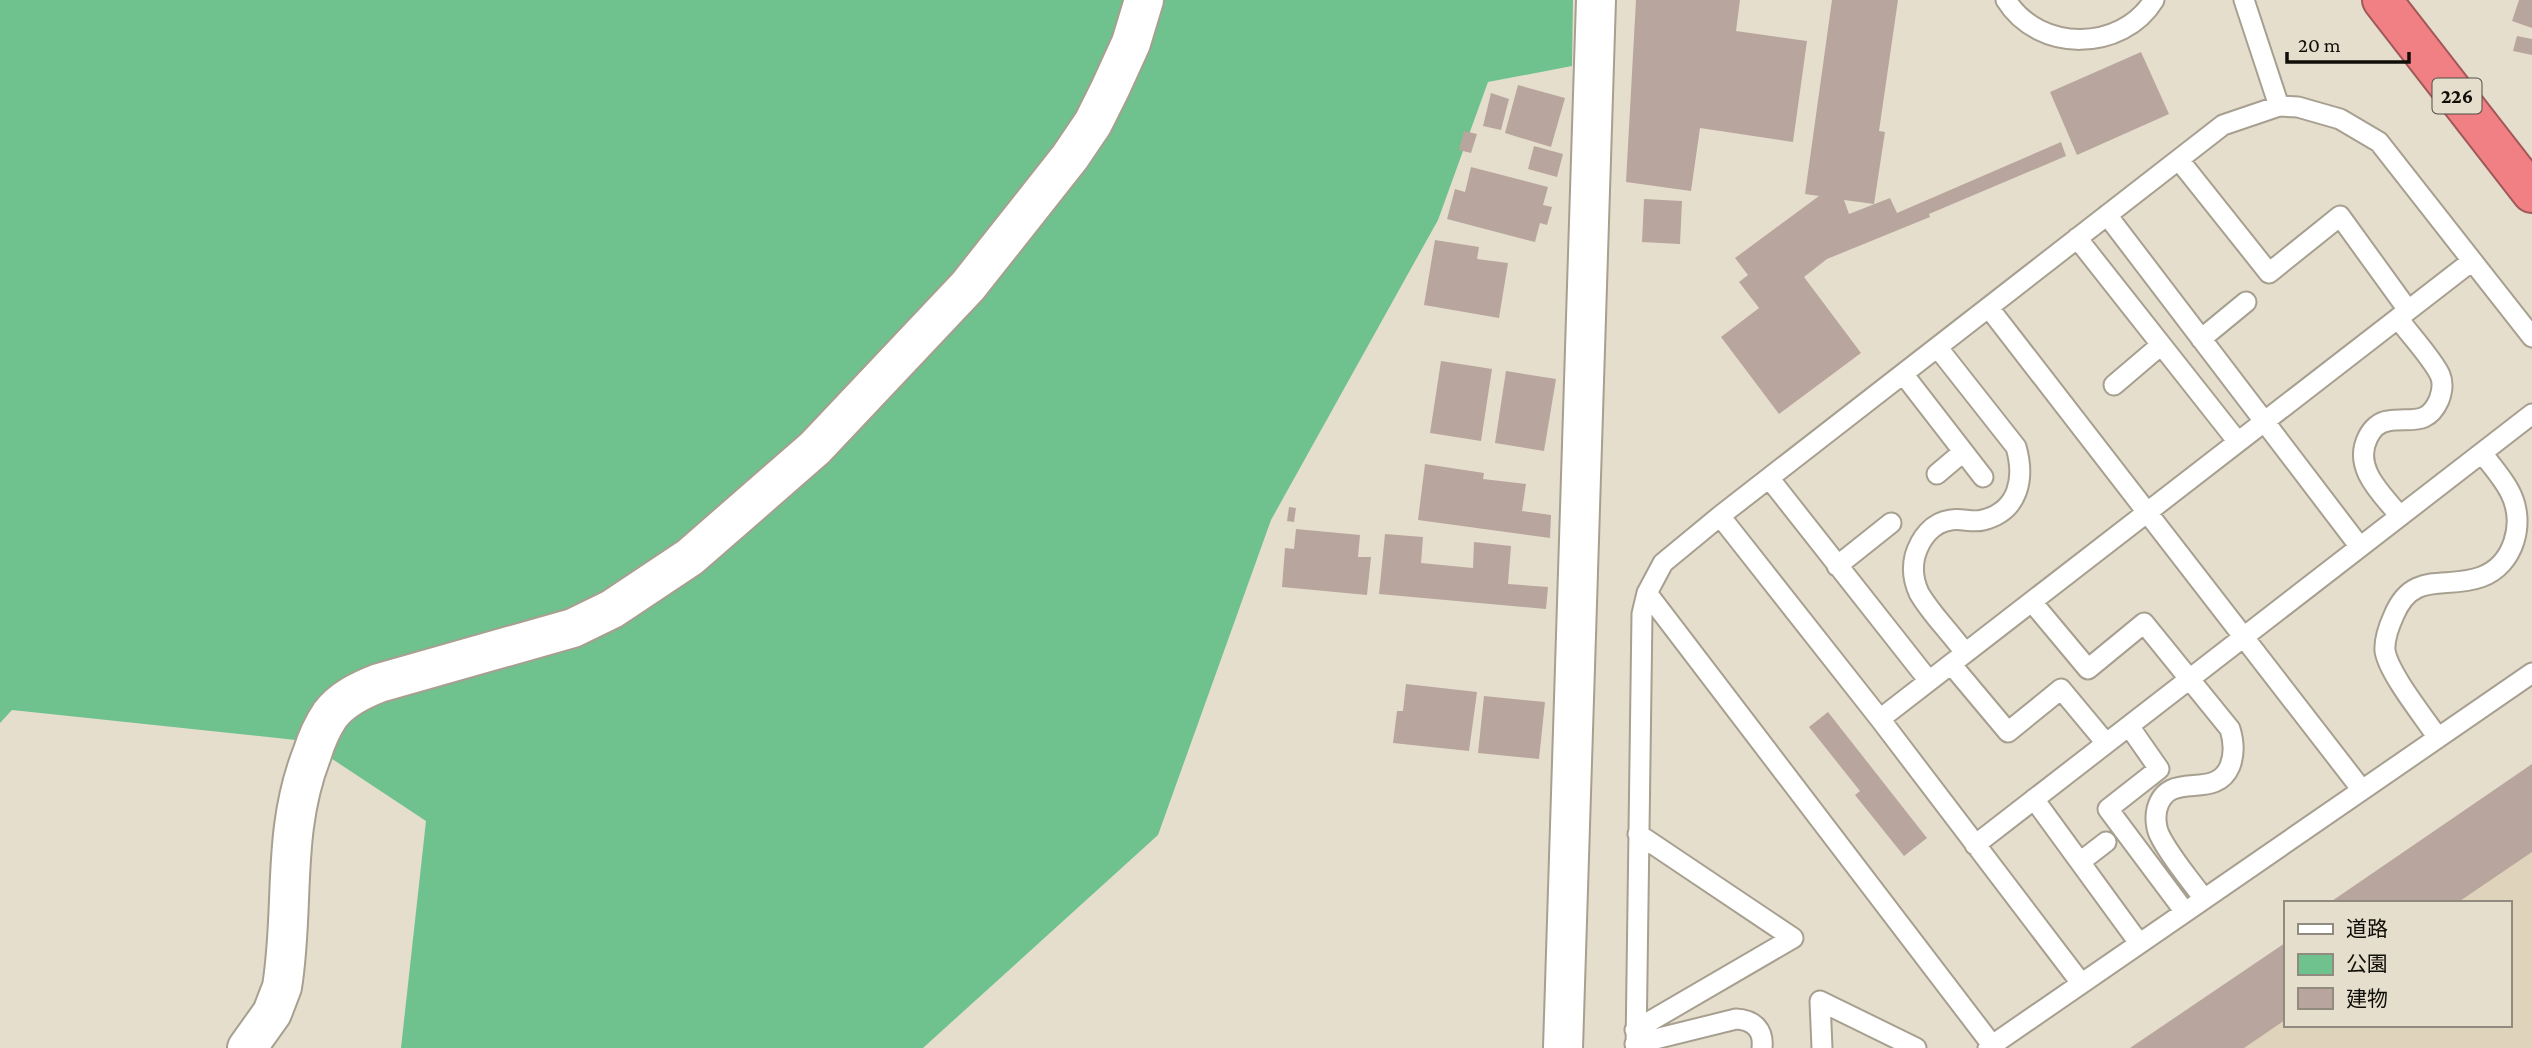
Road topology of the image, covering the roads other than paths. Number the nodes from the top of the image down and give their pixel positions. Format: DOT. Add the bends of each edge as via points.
graph roads {
  1 [pos="1144,0"];
  2 [pos="1596,0"];
  3 [pos="2006,0"];
  4 [pos="2154,0"];
  5 [pos="2244,0"];
  6 [pos="2382,0"];
  7 [pos="2279,106"];
  8 [pos="2179,160"];
  9 [pos="2532,193"];
  10 [pos="2107,215"];
  11 [pos="2077,238"];
  12 [pos="2472,261"];
  13 [pos="2246,302"];
  14 [pos="1989,308"];
  15 [pos="2403,314"];
  16 [pos="2532,337"];
  17 [pos="2201,339"];
  18 [pos="2161,345"];
  19 [pos="1938,348"];
  20 [pos="1904,375"];
  21 [pos="2115,385"];
  22 [pos="2532,414"];
  23 [pos="2265,421"];
  24 [pos="2238,442"];
  25 [pos="1963,452"];
  26 [pos="2482,453"];
  27 [pos="1937,474"];
  28 [pos="1983,477"];
  29 [pos="1769,478"];
  30 [pos="2148,512"];
  31 [pos="1720,516"];
  32 [pos="2400,516"];
  33 [pos="1891,523"];
  34 [pos="2360,547"];
  35 [pos="1837,566"];
  36 [pos="1647,593"];
  37 [pos="2032,602"];
  38 [pos="2244,637"];
  39 [pos="1958,659"];
  40 [pos="2532,674"];
  41 [pos="2190,679"];
  42 [pos="1929,681"];
  43 [pos="1880,719"];
  44 [pos="2129,726"];
  45 [pos="2438,738"];
  46 [pos="2106,743"];
  47 [pos="2362,790"];
  48 [pos="2034,799"];
  49 [pos="1638,834"];
  50 [pos="2106,842"];
  51 [pos="1975,845"];
  52 [pos="2080,862"];
  53 [pos="2204,899"];
  54 [pos="2185,912"];
  55 [pos="2139,943"];
  56 [pos="2081,983"];
  57 [pos="1635,1041"];
  58 [pos="1990,1047"];
  59 [pos="247,1048"];
  60 [pos="1563,1048"];
  61 [pos="1762,1048"];
  62 [pos="1822,1048"];
  63 [pos="1916,1048"];
  1 -- 59 [label="street" via="1131,43 1093,123 1043,193 968,286 900,359 815,448 729,524 653,583 573,628 362,689 331,714 305,772 294,813 282,987 272,1013"];
  2 -- 60 [label="street"];
  3 -- 4 [label="lane" via="2033,27 2062,39 2093,39 2123,30 2148,11"];
  5 -- 7 [label="lane"];
  6 -- 9 [label="highway, 226"];
  7 -- 8 [label="lane" via="2223,125"];
  7 -- 12 [label="lane" via="2340,119 2379,142"];
  8 -- 10 [label="lane"];
  8 -- 15 [label="lane" via="2269,273 2340,216"];
  10 -- 11 [label="lane"];
  10 -- 17 [label="lane"];
  11 -- 14 [label="lane"];
  11 -- 18 [label="lane"];
  12 -- 15 [label="lane"];
  12 -- 16 [label="lane"];
  13 -- 17 [label="lane"];
  14 -- 19 [label="lane"];
  14 -- 30 [label="lane"];
  15 -- 23 [label="lane"];
  15 -- 32 [label="lane" via="2440,375 2443,389 2428,415 2379,424 2364,448 2368,475"];
  17 -- 23 [label="lane"];
  18 -- 21 [label="lane"];
  18 -- 24 [label="lane"];
  19 -- 20 [label="lane"];
  19 -- 39 [label="lane" via="2016,447 2022,475 2010,505 2001,513 1984,520 1951,520 1925,535 1918,548 1914,580"];
  20 -- 25 [label="lane"];
  20 -- 29 [label="lane"];
  22 -- 26 [label="lane"];
  23 -- 24 [label="lane"];
  23 -- 34 [label="lane"];
  24 -- 30 [label="lane"];
  25 -- 27 [label="lane"];
  25 -- 28 [label="lane"];
  26 -- 32 [label="lane"];
  26 -- 45 [label="lane" via="2516,507 2514,543 2494,572 2413,590 2401,600 2386,637 2391,667"];
  29 -- 31 [label="lane"];
  29 -- 35 [label="lane"];
  30 -- 37 [label="lane"];
  30 -- 38 [label="lane"];
  31 -- 36 [label="lane" via="1663,563"];
  31 -- 43 [label="lane"];
  32 -- 34 [label="lane"];
  33 -- 35 [label="lane"];
  34 -- 38 [label="lane"];
  35 -- 42 [label="lane"];
  36 -- 49 [label="lane" via="1642,614"];
  36 -- 58 [label="lane"];
  37 -- 39 [label="lane"];
  37 -- 41 [label="lane" via="2088,669 2144,623"];
  38 -- 41 [label="lane"];
  38 -- 47 [label="lane"];
  39 -- 42 [label="lane"];
  39 -- 46 [label="lane" via="2008,732 2061,689"];
  40 -- 45 [label="lane"];
  41 -- 44 [label="lane"];
  41 -- 53 [label="lane" via="2230,729 2232,760 2216,784 2172,789 2158,807 2156,818 2158,834"];
  42 -- 43 [label="lane"];
  43 -- 51 [label="lane"];
  44 -- 46 [label="lane"];
  44 -- 54 [label="lane" via="2159,769 2108,809"];
  45 -- 47 [label="lane"];
  46 -- 48 [label="lane"];
  47 -- 53 [label="lane"];
  48 -- 51 [label="lane"];
  48 -- 52 [label="lane"];
  49 -- 57 [label="lane"];
  49 -- 57 [label="lane" via="1793,938"];
  50 -- 52 [label="lane"];
  51 -- 56 [label="lane"];
  52 -- 55 [label="lane"];
  53 -- 54 [label="lane"];
  54 -- 55 [label="lane"];
  55 -- 56 [label="lane"];
  56 -- 58 [label="lane"];
  57 -- 61 [label="lane" via="1736,1019 1758,1027"];
  62 -- 63 [label="lane" via="1820,1001"];
}
